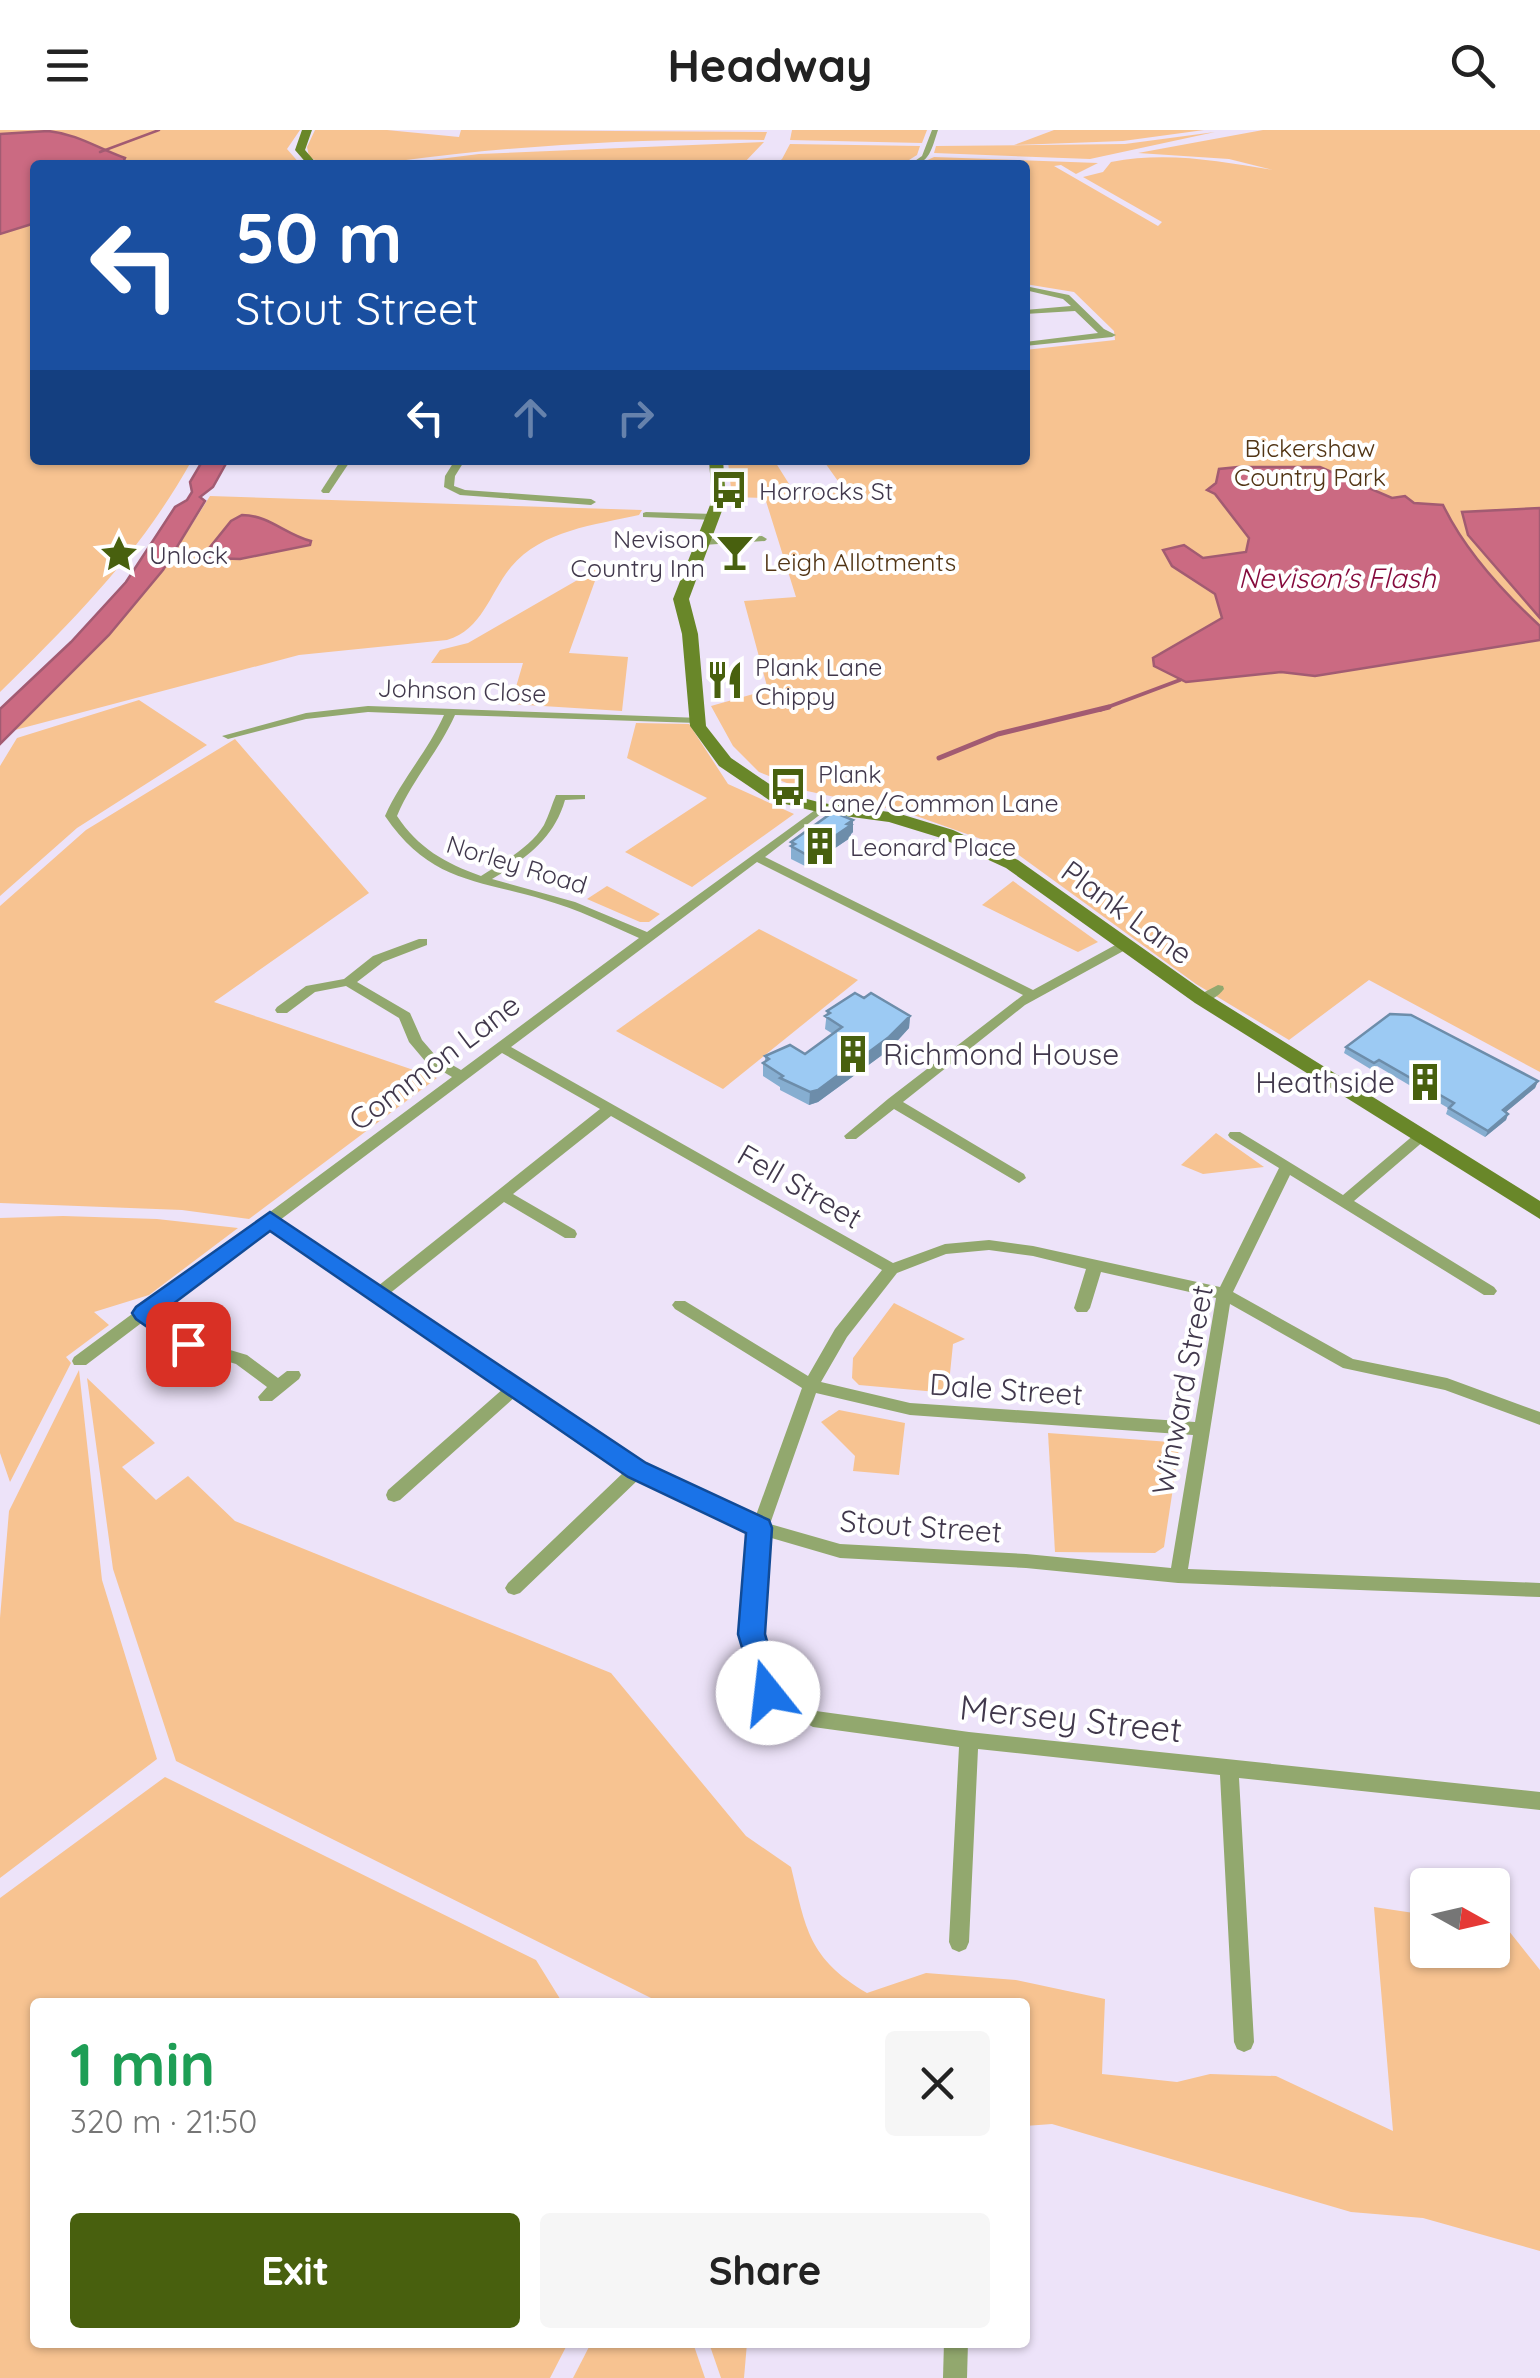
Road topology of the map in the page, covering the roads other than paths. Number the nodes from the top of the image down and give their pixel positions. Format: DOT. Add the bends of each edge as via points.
graph roads {
  1 [pos="307,130"];
  2 [pos="935,130"];
  3 [pos="309,160"];
  4 [pos="921,160"];
  5 [pos="1030,289"];
  6 [pos="1078,308"];
  7 [pos="1030,312"];
  8 [pos="1030,343"];
  9 [pos="343,465"];
  10 [pos="457,465"];
  11 [pos="717,465"];
  12 [pos="326,490"];
  13 [pos="592,502"];
  14 [pos="646,514"];
  15 [pos="714,517"];
  16 [pos="762,539"];
  17 [pos="703,542"];
  18 [pos="451,712"];
  19 [pos="697,720"];
  20 [pos="228,736"];
  21 [pos="581,797"];
  22 [pos="822,808"];
  23 [pos="756,857"];
  24 [pos="480,881"];
  25 [pos="646,937"];
  26 [pos="423,942"];
  27 [pos="1124,946"];
  28 [pos="348,982"];
  29 [pos="1032,995"];
  30 [pos="282,1010"];
  31 [pos="501,1046"];
  32 [pos="462,1076"];
  33 [pos="893,1102"];
  34 [pos="610,1109"];
  35 [pos="1235,1135"];
  36 [pos="851,1136"];
  37 [pos="1420,1138"];
  38 [pos="1287,1166"];
  39 [pos="1019,1178"];
  40 [pos="502,1194"];
  41 [pos="1345,1201"];
  42 [pos="1540,1211"];
  43 [pos="270,1220"];
  44 [pos="570,1234"];
  45 [pos="1482,1264"];
  46 [pos="1094,1265"];
  47 [pos="892,1269"];
  48 [pos="1468,1278"];
  49 [pos="1489,1291"];
  50 [pos="378,1294"];
  51 [pos="1224,1294"];
  52 [pos="680,1305"];
  53 [pos="1082,1308"];
  54 [pos="144,1313"];
  55 [pos="80,1360"];
  56 [pos="292,1374"];
  57 [pos="811,1386"];
  58 [pos="515,1387"];
  59 [pos="1540,1419"];
  60 [pos="1200,1429"];
  61 [pos="637,1470"];
  62 [pos="394,1495"];
  63 [pos="760,1528"];
  64 [pos="1178,1576"];
  65 [pos="514,1588"];
  66 [pos="1540,1590"];
  67 [pos="969,1740"];
  68 [pos="1229,1768"];
  69 [pos="1540,1801"];
  70 [pos="959,1942"];
  71 [pos="1244,2042"];
  72 [pos="956,2348"];
  73 [pos="955,2378"];
  1 -- 3 [label="street" via="300,150"];
  2 -- 4 [label="street"];
  5 -- 6 [label="street" via="1060,295"];
  6 -- 7 [label="street"];
  6 -- 8 [label="street" via="1109,335"];
  9 -- 12 [label="street"];
  10 -- 13 [label="street" via="450,476 454,490"];
  11 -- 15 [label="street, Plank Lane" via="721,490"];
  14 -- 15 [label="street"];
  15 -- 17 [label="street, Plank Lane"];
  16 -- 17 [label="street"];
  17 -- 19 [label="street, Plank Lane" via="681,599"];
  18 -- 19 [label="street, Johnson Close"];
  18 -- 20 [label="street, Johnson Close" via="368,709"];
  18 -- 24 [label="street, Norley Road" via="391,816 403,838 429,860"];
  19 -- 22 [label="street, Plank Lane" via="725,762 775,796"];
  21 -- 24 [label="street" via="560,796 538,844"];
  22 -- 23 [label="street, Common Lane"];
  22 -- 27 [label="street, Plank Lane" via="891,817 980,848"];
  23 -- 25 [label="street, Common Lane"];
  23 -- 29 [label="street"];
  24 -- 25 [label="street, Norley Road" via="592,911"];
  25 -- 31 [label="street, Common Lane"];
  26 -- 28 [label="street" via="378,959"];
  27 -- 29 [label="street"];
  27 -- 37 [label="street, Plank Lane" via="1210,994"];
  28 -- 30 [label="street" via="311,989"];
  28 -- 32 [label="street" via="405,1016 430,1058"];
  29 -- 33 [label="street"];
  31 -- 32 [label="street, Common Lane"];
  31 -- 34 [label="street, Fell Street"];
  32 -- 43 [label="street, Common Lane"];
  33 -- 36 [label="street"];
  33 -- 39 [label="street"];
  34 -- 40 [label="street"];
  34 -- 47 [label="street, Fell Street"];
  35 -- 38 [label="street"];
  37 -- 41 [label="street"];
  37 -- 42 [label="street, Plank Lane"];
  38 -- 41 [label="street"];
  38 -- 51 [label="street, Winward Street"];
  40 -- 44 [label="street"];
  40 -- 50 [label="street"];
  41 -- 48 [label="street"];
  43 -- 50 [label="street, Stout Street"];
  43 -- 54 [label="street, Common Lane"];
  45 -- 48 [label="street"];
  46 -- 47 [label="street" via="989,1245 945,1249"];
  46 -- 51 [label="street"];
  46 -- 53 [label="street"];
  47 -- 57 [label="street, Mersey Street" via="841,1333"];
  48 -- 49 [label="street"];
  50 -- 58 [label="street, Stout Street"];
  51 -- 59 [label="street" via="1349,1364 1447,1384"];
  51 -- 60 [label="street, Winward Street"];
  52 -- 57 [label="street, Dale Street"];
  54 -- 55 [label="street, Common Lane"];
  54 -- 56 [label="street" via="188,1344 240,1359 272,1392"];
  57 -- 60 [label="street, Dale Street" via="910,1409"];
  57 -- 63 [label="street, Mersey Street"];
  58 -- 61 [label="street, Stout Street"];
  58 -- 62 [label="street"];
  60 -- 64 [label="street, Winward Street"];
  61 -- 63 [label="street, Stout Street"];
  61 -- 65 [label="street"];
  63 -- 64 [label="street, Stout Street" via="840,1551"];
  63 -- 67 [label="street, Mersey Street" via="752,1634 768,1693 813,1719"];
  64 -- 66 [label="street, Stout Street"];
  67 -- 68 [label="street, Mersey Street"];
  67 -- 70 [label="street"];
  68 -- 69 [label="street, Mersey Street"];
  68 -- 71 [label="street"];
  72 -- 73 [label="street"];
}
